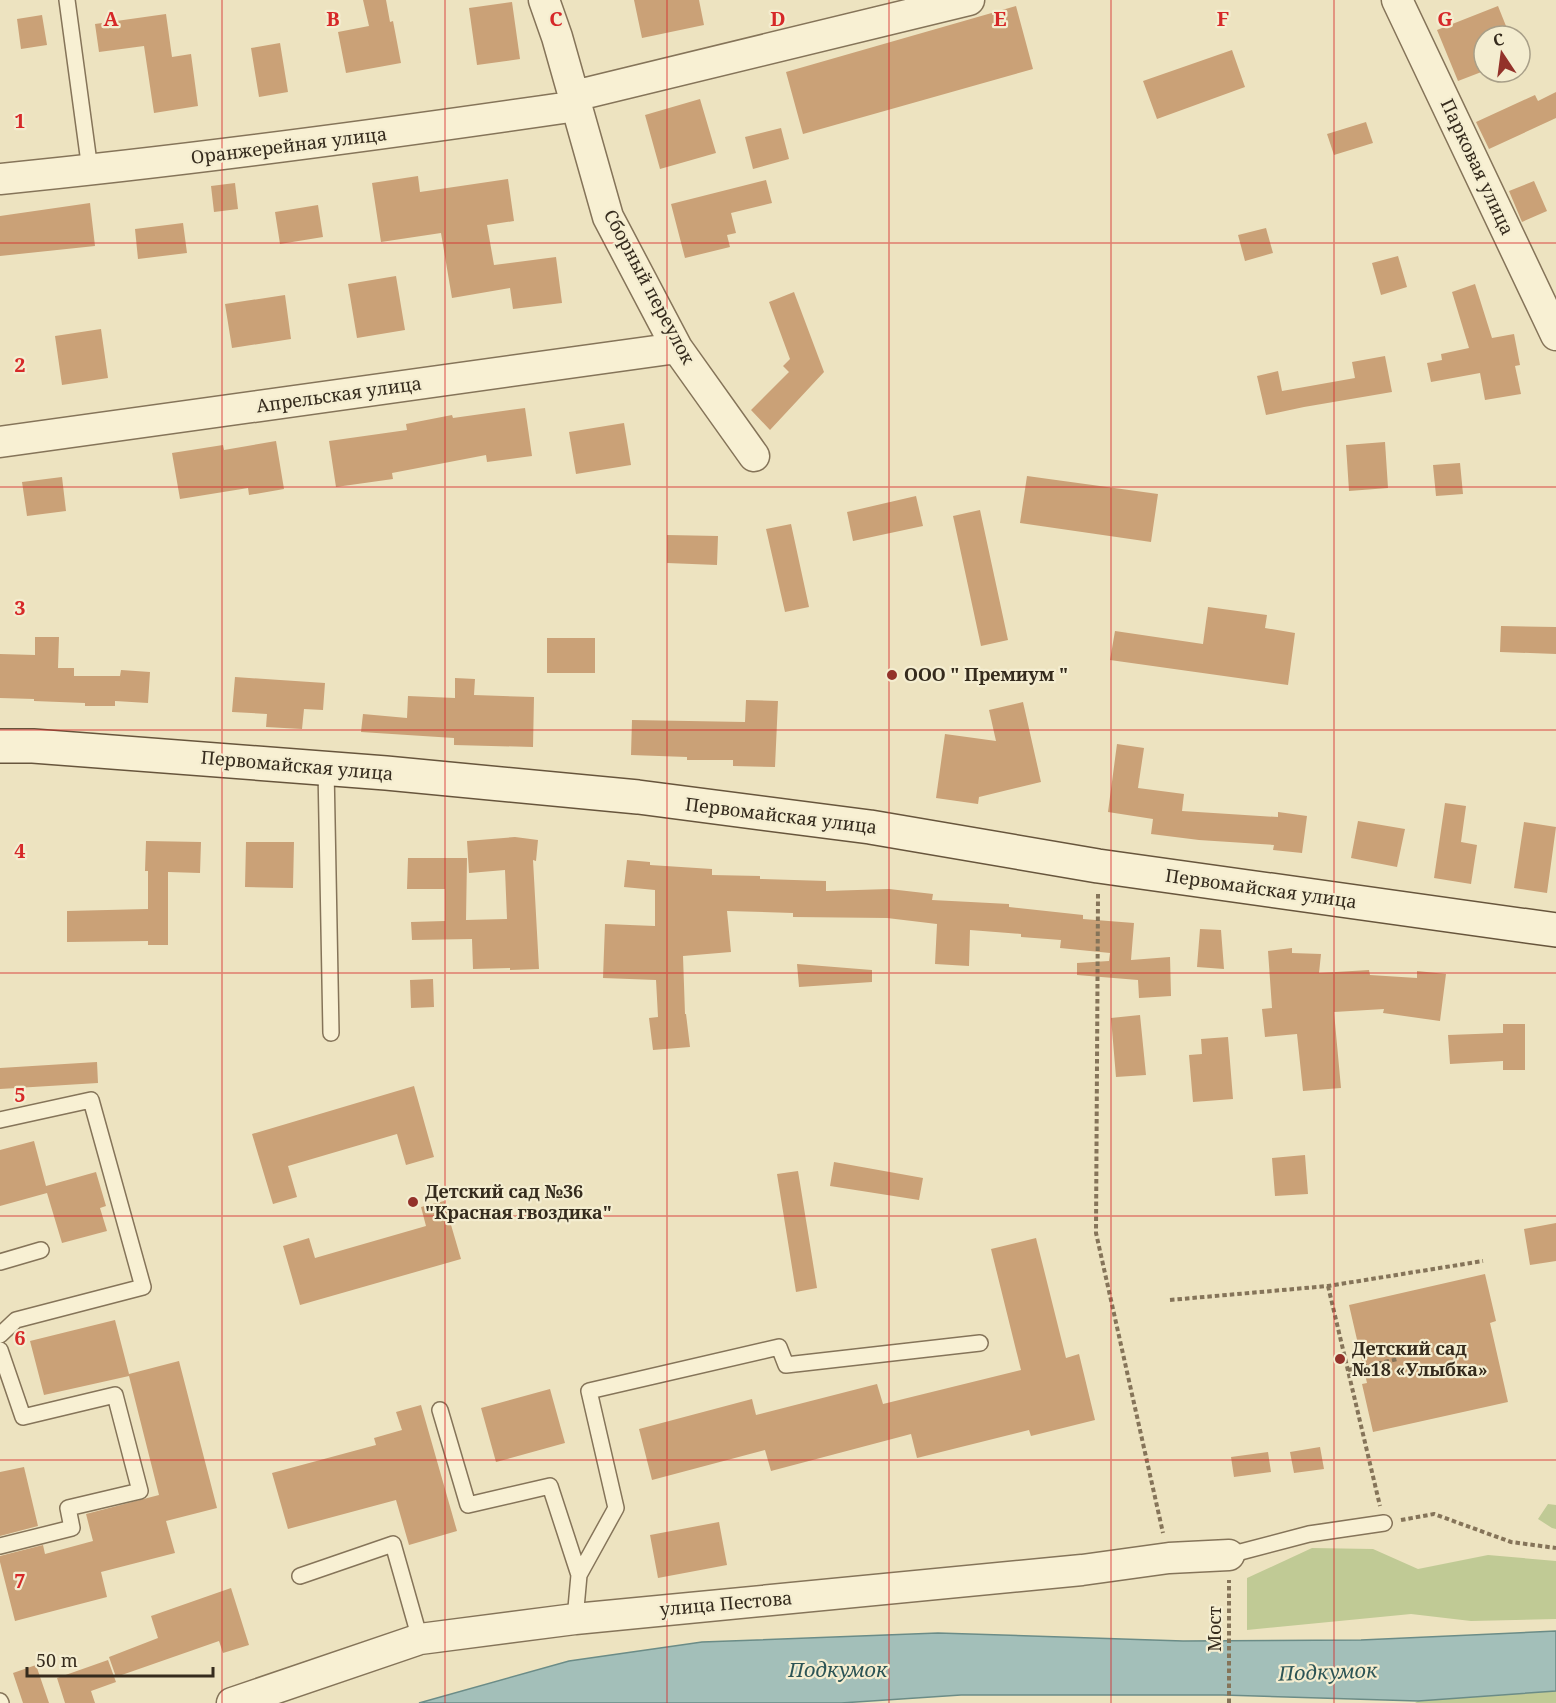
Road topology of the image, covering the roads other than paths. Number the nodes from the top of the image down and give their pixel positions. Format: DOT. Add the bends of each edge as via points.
graph roads {
  1 [pos="67,0"];
  2 [pos="544,0"];
  3 [pos="969,0"];
  4 [pos="1397,0"];
  5 [pos="575,101"];
  6 [pos="90,170"];
  7 [pos="0,178"];
  8 [pos="1555,332"];
  9 [pos="677,348"];
  10 [pos="0,442"];
  11 [pos="754,456"];
  12 [pos="0,746"];
  13 [pos="326,768"];
  14 [pos="1556,930"];
  15 [pos="331,1033"];
  16 [pos="0,1120"];
  17 [pos="41,1250"];
  18 [pos="0,1262"];
  19 [pos="0,1335"];
  20 [pos="980,1343"];
  21 [pos="0,1350"];
  22 [pos="440,1410"];
  23 [pos="1384,1523"];
  24 [pos="0,1546"];
  25 [pos="1229,1555"];
  26 [pos="579,1575"];
  27 [pos="300,1576"];
  28 [pos="575,1619"];
  29 [pos="420,1639"];
  30 [pos="232,1703"];
  1 -- 6 [label="lane"];
  2 -- 5 [label="street, Сборный переулок"];
  3 -- 5 [label="street, Оранжерейная улица"];
  4 -- 8 [label="street, Парковая улица"];
  5 -- 6 [label="street, Оранжерейная улица" via="384,135"];
  5 -- 9 [label="street, Сборный переулок" via="608,217"];
  6 -- 7 [label="street, Оранжерейная улица"];
  9 -- 10 [label="street, Апрельская улица"];
  9 -- 11 [label="street, Сборный переулок"];
  12 -- 13 [label="street, Первомайская улица"];
  13 -- 14 [label="street, Первомайская улица" via="638,797 870,826 1098,866"];
  13 -- 15 [label="lane"];
  16 -- 19 [label="lane" via="91,1100 143,1287 16,1320"];
  17 -- 18 [label="lane"];
  20 -- 26 [label="lane" via="786,1365 778,1347 589,1391 616,1508"];
  21 -- 24 [label="lane" via="23,1417 115,1395 140,1491 68,1508 72,1528"];
  22 -- 26 [label="lane" via="468,1505 550,1486"];
  23 -- 25 [label="lane" via="1309,1534"];
  25 -- 28 [label="street, улица Пестова"];
  26 -- 28 [label="lane"];
  27 -- 29 [label="lane" via="393,1544"];
  28 -- 29 [label="street, улица Пестова"];
  29 -- 30 [label="street, улица Пестова"];
}
